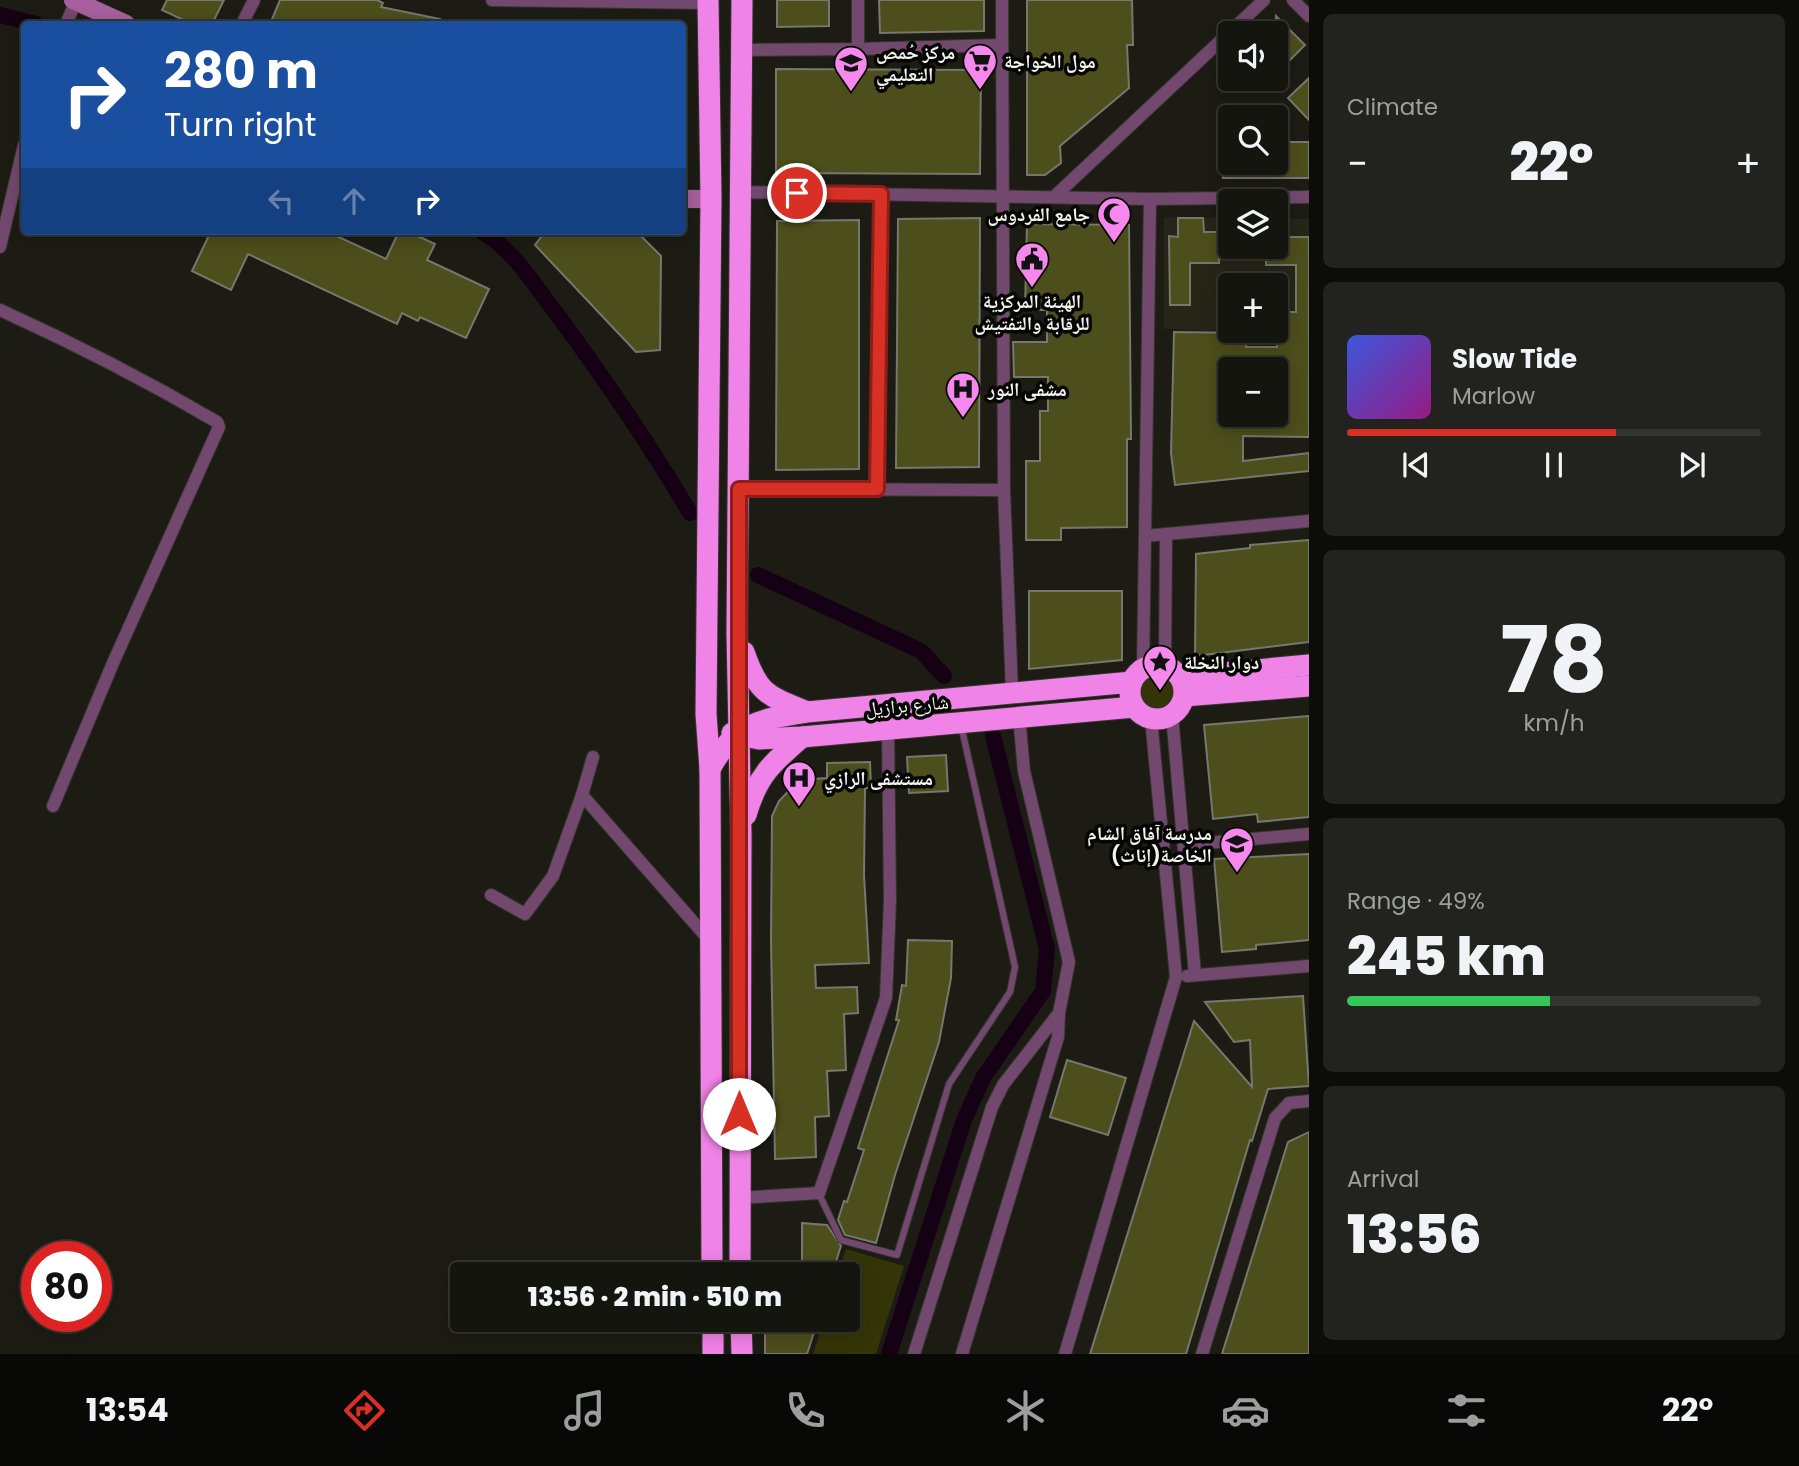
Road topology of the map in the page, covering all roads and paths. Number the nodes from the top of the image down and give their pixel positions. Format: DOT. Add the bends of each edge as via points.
graph roads {
  1 [pos="254,0"];
  2 [pos="492,0"];
  3 [pos="742,0"];
  4 [pos="858,0"];
  5 [pos="1002,0"];
  6 [pos="1293,0"];
  7 [pos="74,1"];
  8 [pos="708,2"];
  9 [pos="1259,2"];
  10 [pos="1309,16"];
  11 [pos="68,21"];
  12 [pos="119,21"];
  13 [pos="244,21"];
  14 [pos="1002,45"];
  15 [pos="858,49"];
  16 [pos="742,50"];
  17 [pos="21,158"];
  18 [pos="742,192"];
  19 [pos="881,194"];
  20 [pos="1056,195"];
  21 [pos="1002,196"];
  22 [pos="1309,197"];
  23 [pos="686,199"];
  24 [pos="711,199"];
  25 [pos="1150,199"];
  26 [pos="0,247"];
  27 [pos="0,310"];
  28 [pos="739,489"];
  29 [pos="877,489"];
  30 [pos="1004,490"];
  31 [pos="1309,521"];
  32 [pos="1166,534"];
  33 [pos="1145,536"];
  34 [pos="737,633"];
  35 [pos="1309,664"];
  36 [pos="1138,675"];
  37 [pos="1177,680"];
  38 [pos="1309,685"];
  39 [pos="1012,692"];
  40 [pos="1134,706"];
  41 [pos="807,712"];
  42 [pos="706,714"];
  43 [pos="1019,716"];
  44 [pos="1162,717"];
  45 [pos="961,723"];
  46 [pos="888,729"];
  47 [pos="738,735"];
  48 [pos="802,737"];
  49 [pos="593,757"];
  50 [pos="709,769"];
  51 [pos="582,794"];
  52 [pos="53,806"];
  53 [pos="741,834"];
  54 [pos="1309,834"];
  55 [pos="1184,845"];
  56 [pos="491,895"];
  57 [pos="710,941"];
  58 [pos="1309,966"];
  59 [pos="1195,975"];
  60 [pos="1176,977"];
  61 [pos="1059,1013"];
  62 [pos="1309,1101"];
  63 [pos="819,1193"];
  64 [pos="738,1198"];
  65 [pos="712,1262"];
  66 [pos="740,1262"];
  67 [pos="713,1332"];
  68 [pos="741,1332"];
  69 [pos="713,1354"];
  70 [pos="741,1354"];
  71 [pos="914,1354"];
  72 [pos="962,1354"];
  73 [pos="1065,1354"];
  74 [pos="1202,1354"];
  1 -- 13 [label="street"];
  2 -- 8 [label="street"];
  3 -- 16 [label="highway"];
  4 -- 15 [label="street"];
  5 -- 14 [label="street"];
  6 -- 10 [label="street"];
  7 -- 11 [label="street"];
  7 -- 12 [label="main road"];
  8 -- 24 [label="highway"];
  9 -- 20 [label="street"];
  14 -- 15 [label="street"];
  14 -- 21 [label="street"];
  15 -- 16 [label="street"];
  16 -- 18 [label="highway"];
  17 -- 26 [label="street"];
  18 -- 19 [label="street"];
  18 -- 28 [label="highway"];
  19 -- 21 [label="street"];
  19 -- 29 [label="street"];
  20 -- 21 [label="street"];
  20 -- 25 [label="street"];
  21 -- 30 [label="street"];
  22 -- 25 [label="street"];
  23 -- 24 [label="main road"];
  24 -- 42 [label="highway"];
  25 -- 33 [label="street"];
  27 -- 52 [label="street" via="159,388 219,427"];
  28 -- 29 [label="street"];
  28 -- 34 [label="highway"];
  29 -- 30 [label="street"];
  30 -- 39 [label="street"];
  31 -- 32 [label="street"];
  32 -- 33 [label="street"];
  32 -- 37 [label="street"];
  33 -- 36 [label="street"];
  34 -- 41 [label="highway, شارع برازيل" via="754,680 778,700"];
  34 -- 47 [label="highway"];
  35 -- 37 [label="highway"];
  36 -- 37 [label="highway, شارع برازيل"];
  36 -- 39 [label="highway, شارع برازيل"];
  36 -- 40 [label="highway" via="1130,691"];
  37 -- 38 [label="highway"];
  37 -- 44 [label="highway"];
  39 -- 41 [label="highway, شارع برازيل"];
  40 -- 43 [label="highway, شارع برازيل"];
  40 -- 44 [label="highway"];
  41 -- 47 [label="highway" via="758,719"];
  42 -- 47 [label="highway" via="723,731"];
  42 -- 50 [label="highway"];
  43 -- 45 [label="highway, شارع برازيل"];
  43 -- 61 [label="street" via="1024,771 1069,962"];
  44 -- 55 [label="street"];
  44 -- 60 [label="street"];
  45 -- 46 [label="highway, شارع برازيل"];
  45 -- 63 [label="lane" via="1015,967 1010,992 949,1084 897,1255 841,1240"];
  46 -- 48 [label="highway, شارع برازيل"];
  46 -- 63 [label="street" via="886,998"];
  47 -- 48 [label="highway, شارع برازيل"];
  47 -- 50 [label="highway" via="722,746"];
  47 -- 53 [label="highway"];
  48 -- 53 [label="highway" via="766,768 754,788"];
  49 -- 51 [label="street"];
  50 -- 57 [label="highway"];
  51 -- 56 [label="street" via="553,876 525,914"];
  51 -- 57 [label="street"];
  53 -- 64 [label="highway"];
  54 -- 55 [label="street"];
  55 -- 59 [label="street"];
  57 -- 65 [label="highway"];
  58 -- 59 [label="street"];
  59 -- 60 [label="street"];
  60 -- 73 [label="street"];
  61 -- 71 [label="street" via="1003,1084 992,1107"];
  61 -- 72 [label="street" via="1058,1037"];
  62 -- 74 [label="street" via="1289,1103 1275,1118"];
  63 -- 64 [label="street"];
  64 -- 66 [label="highway"];
  67 -- 69 [label="highway"];
  68 -- 70 [label="highway"];
}
